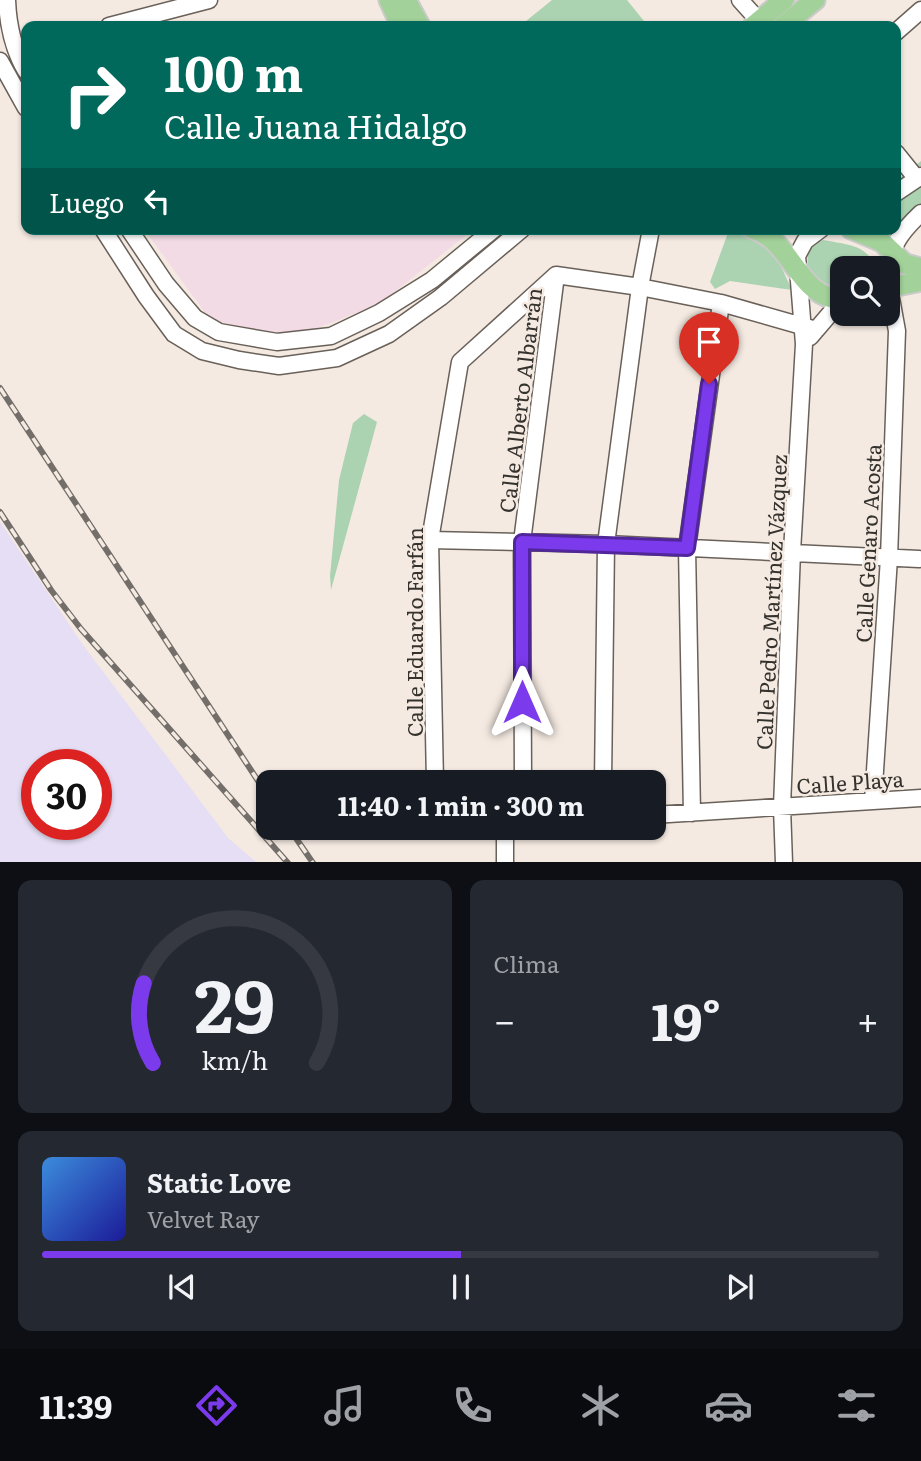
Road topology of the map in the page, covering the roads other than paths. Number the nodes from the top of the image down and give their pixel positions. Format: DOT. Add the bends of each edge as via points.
graph roads {
  1 [pos="6,0"];
  2 [pos="209,0"];
  3 [pos="388,0"];
  4 [pos="406,0"];
  5 [pos="740,0"];
  6 [pos="784,0"];
  7 [pos="815,0"];
  8 [pos="921,10"];
  9 [pos="128,21"];
  10 [pos="398,21"];
  11 [pos="417,21"];
  12 [pos="754,21"];
  13 [pos="760,21"];
  14 [pos="789,21"];
  15 [pos="901,28"];
  16 [pos="20,50"];
  17 [pos="0,63"];
  18 [pos="21,99"];
  19 [pos="901,158"];
  20 [pos="919,178"];
  21 [pos="901,189"];
  22 [pos="921,213"];
  23 [pos="901,233"];
  24 [pos="107,235"];
  25 [pos="134,235"];
  26 [pos="487,235"];
  27 [pos="515,235"];
  28 [pos="651,235"];
  29 [pos="765,235"];
  30 [pos="813,235"];
  31 [pos="865,235"];
  32 [pos="899,235"];
  33 [pos="892,251"];
  34 [pos="891,256"];
  35 [pos="921,268"];
  36 [pos="799,273"];
  37 [pos="556,275"];
  38 [pos="921,281"];
  39 [pos="900,282"];
  40 [pos="640,287"];
  41 [pos="830,298"];
  42 [pos="721,303"];
  43 [pos="830,312"];
  44 [pos="896,326"];
  45 [pos="809,328"];
  46 [pos="430,540"];
  47 [pos="522,542"];
  48 [pos="606,544"];
  49 [pos="687,548"];
  50 [pos="792,552"];
  51 [pos="889,558"];
  52 [pos="919,559"];
  53 [pos="435,770"];
  54 [pos="523,770"];
  55 [pos="603,770"];
  56 [pos="921,798"];
  57 [pos="873,801"];
  58 [pos="782,807"];
  59 [pos="692,813"];
  60 [pos="666,814"];
  61 [pos="505,840"];
  62 [pos="505,862"];
  63 [pos="784,862"];
  1 -- 16 [label="street" via="8,22"];
  2 -- 9 [label="street"];
  3 -- 10 [label="main road"];
  4 -- 11 [label="main road"];
  5 -- 12 [label="street"];
  6 -- 13 [label="main road"];
  7 -- 14 [label="main road"];
  8 -- 15 [label="street"];
  16 -- 17 [label="street"];
  17 -- 18 [label="street"];
  19 -- 20 [label="street"];
  20 -- 21 [label="street"];
  22 -- 23 [label="street"];
  24 -- 27 [label="street" via="174,334 202,351 279,366 337,358 389,334"];
  25 -- 26 [label="street" via="195,318 219,332 277,342 331,336 379,313 432,280"];
  28 -- 40 [label="street"];
  29 -- 36 [label="main road"];
  30 -- 36 [label="street, Calle Pedro Martínez Vázquez" via="797,257"];
  31 -- 33 [label="main road"];
  32 -- 33 [label="street"];
  33 -- 34 [label="street"];
  33 -- 35 [label="main road" via="905,264"];
  36 -- 41 [label="main road" via="807,285"];
  36 -- 45 [label="street, Calle Pedro Martínez Vázquez"];
  37 -- 40 [label="street"];
  37 -- 46 [label="street, Calle Eduardo Farfán" via="460,362"];
  37 -- 47 [label="street, Calle Alberto Albarrán"];
  38 -- 39 [label="main road"];
  40 -- 42 [label="street"];
  40 -- 48 [label="street"];
  42 -- 45 [label="street"];
  42 -- 49 [label="street"];
  43 -- 45 [label="street"];
  44 -- 51 [label="street, Calle Genaro Acosta"];
  45 -- 50 [label="street, Calle Pedro Martínez Vázquez" via="804,344"];
  46 -- 47 [label="street"];
  46 -- 53 [label="street, Calle Eduardo Farfán"];
  47 -- 48 [label="street"];
  47 -- 54 [label="street, Calle Alberto Albarrán"];
  48 -- 49 [label="street"];
  48 -- 55 [label="street"];
  49 -- 50 [label="street"];
  49 -- 59 [label="street"];
  50 -- 51 [label="street"];
  50 -- 58 [label="street, Calle Pedro Martínez Vázquez"];
  51 -- 52 [label="street"];
  51 -- 57 [label="street, Calle Genaro Acosta"];
  56 -- 57 [label="street, Calle Playa"];
  57 -- 58 [label="street, Calle Playa"];
  58 -- 59 [label="street, Calle Playa"];
  58 -- 63 [label="street, Calle Pedro Martínez Vázquez"];
  59 -- 60 [label="street, Calle Playa"];
  61 -- 62 [label="street"];
}
